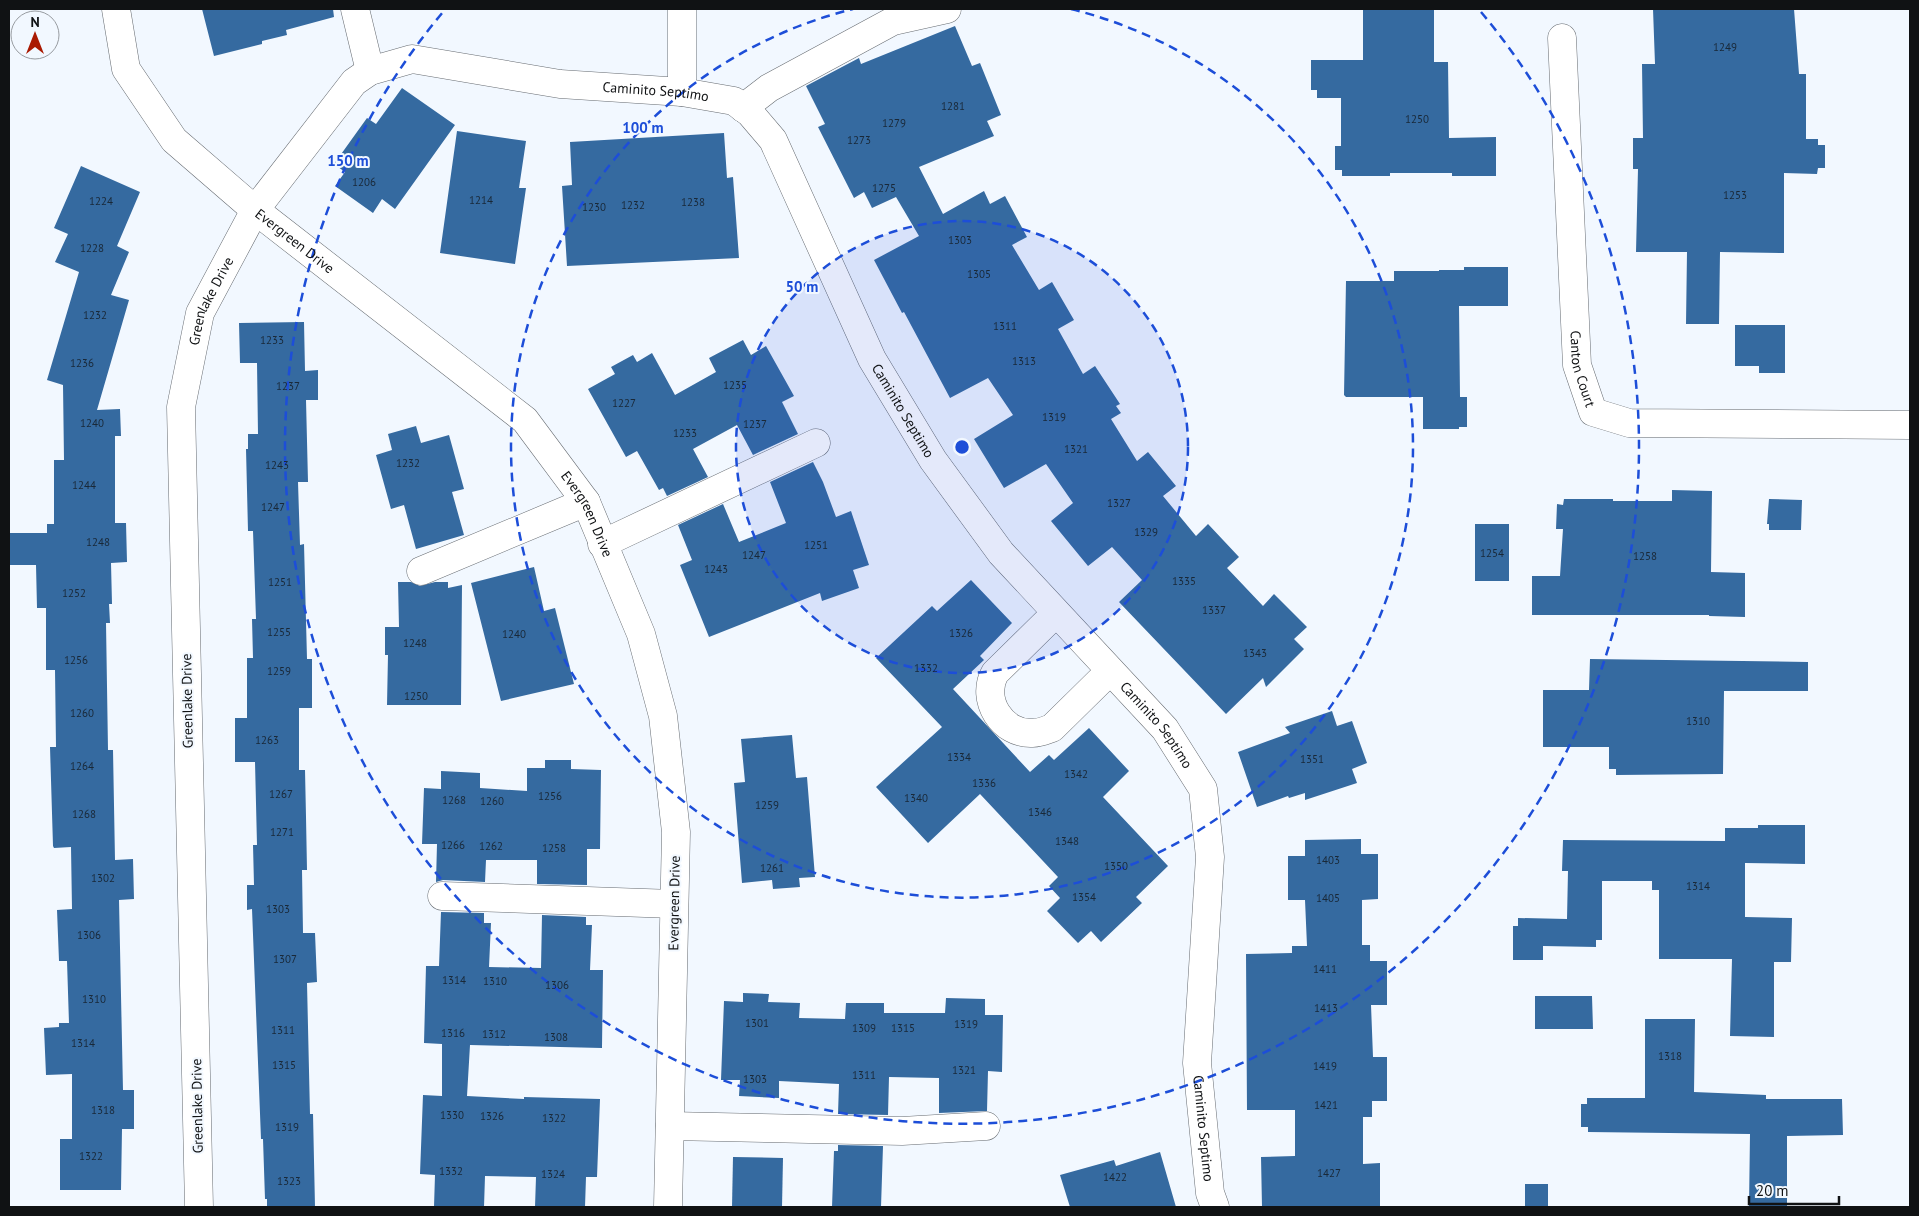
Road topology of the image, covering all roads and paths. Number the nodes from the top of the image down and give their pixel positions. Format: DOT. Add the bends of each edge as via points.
graph roads {
  1 [pos="116,9"];
  2 [pos="355,9"];
  3 [pos="682,9"];
  4 [pos="947,9"];
  5 [pos="1562,38"];
  6 [pos="370,71"];
  7 [pos="682,92"];
  8 [pos="743,108"];
  9 [pos="254,210"];
  10 [pos="1910,425"];
  11 [pos="816,443"];
  12 [pos="586,502"];
  13 [pos="602,544"];
  14 [pos="421,571"];
  15 [pos="1056,612"];
  16 [pos="1110,670"];
  17 [pos="442,896"];
  18 [pos="674,904"];
  19 [pos="670,1126"];
  20 [pos="986,1126"];
  21 [pos="199,1207"];
  22 [pos="668,1207"];
  23 [pos="1215,1207"];
  1 -- 9 [label="street, Evergreen Drive" via="126,69 174,140"];
  2 -- 6 [label="street"];
  3 -- 7 [label="street"];
  4 -- 8 [label="street" via="893,21 769,88"];
  5 -- 10 [label="street, Canton Court" via="1577,365 1593,412 1629,423"];
  6 -- 7 [label="street, Caminito Septimo" via="412,59 560,84"];
  6 -- 9 [label="street, Caminito Septimo" via="354,82"];
  7 -- 8 [label="street, Caminito Septimo" via="734,101"];
  8 -- 15 [label="street, Caminito Septimo" via="772,140 872,359 933,460 1000,554"];
  9 -- 12 [label="street, Evergreen Drive" via="525,420"];
  9 -- 21 [label="street, Greenlake Drive" via="200,313 181,407"];
  11 -- 13 [label="street"];
  12 -- 13 [label="street, Evergreen Drive"];
  12 -- 14 [label="street"];
  13 -- 18 [label="street, Evergreen Drive" via="641,634 663,716 676,832"];
  15 -- 16 [label="street, Caminito Septimo"];
  15 -- 16 [label="street" via="990,682 993,706 1006,725 1032,734 1052,728"];
  16 -- 23 [label="street, Caminito Septimo" via="1165,729 1203,789 1210,857 1197,1063 1210,1193"];
  17 -- 18 [label="street"];
  18 -- 19 [label="street, Evergreen Drive"];
  19 -- 20 [label="street" via="902,1131"];
  19 -- 22 [label="street, Evergreen Drive"];
}
